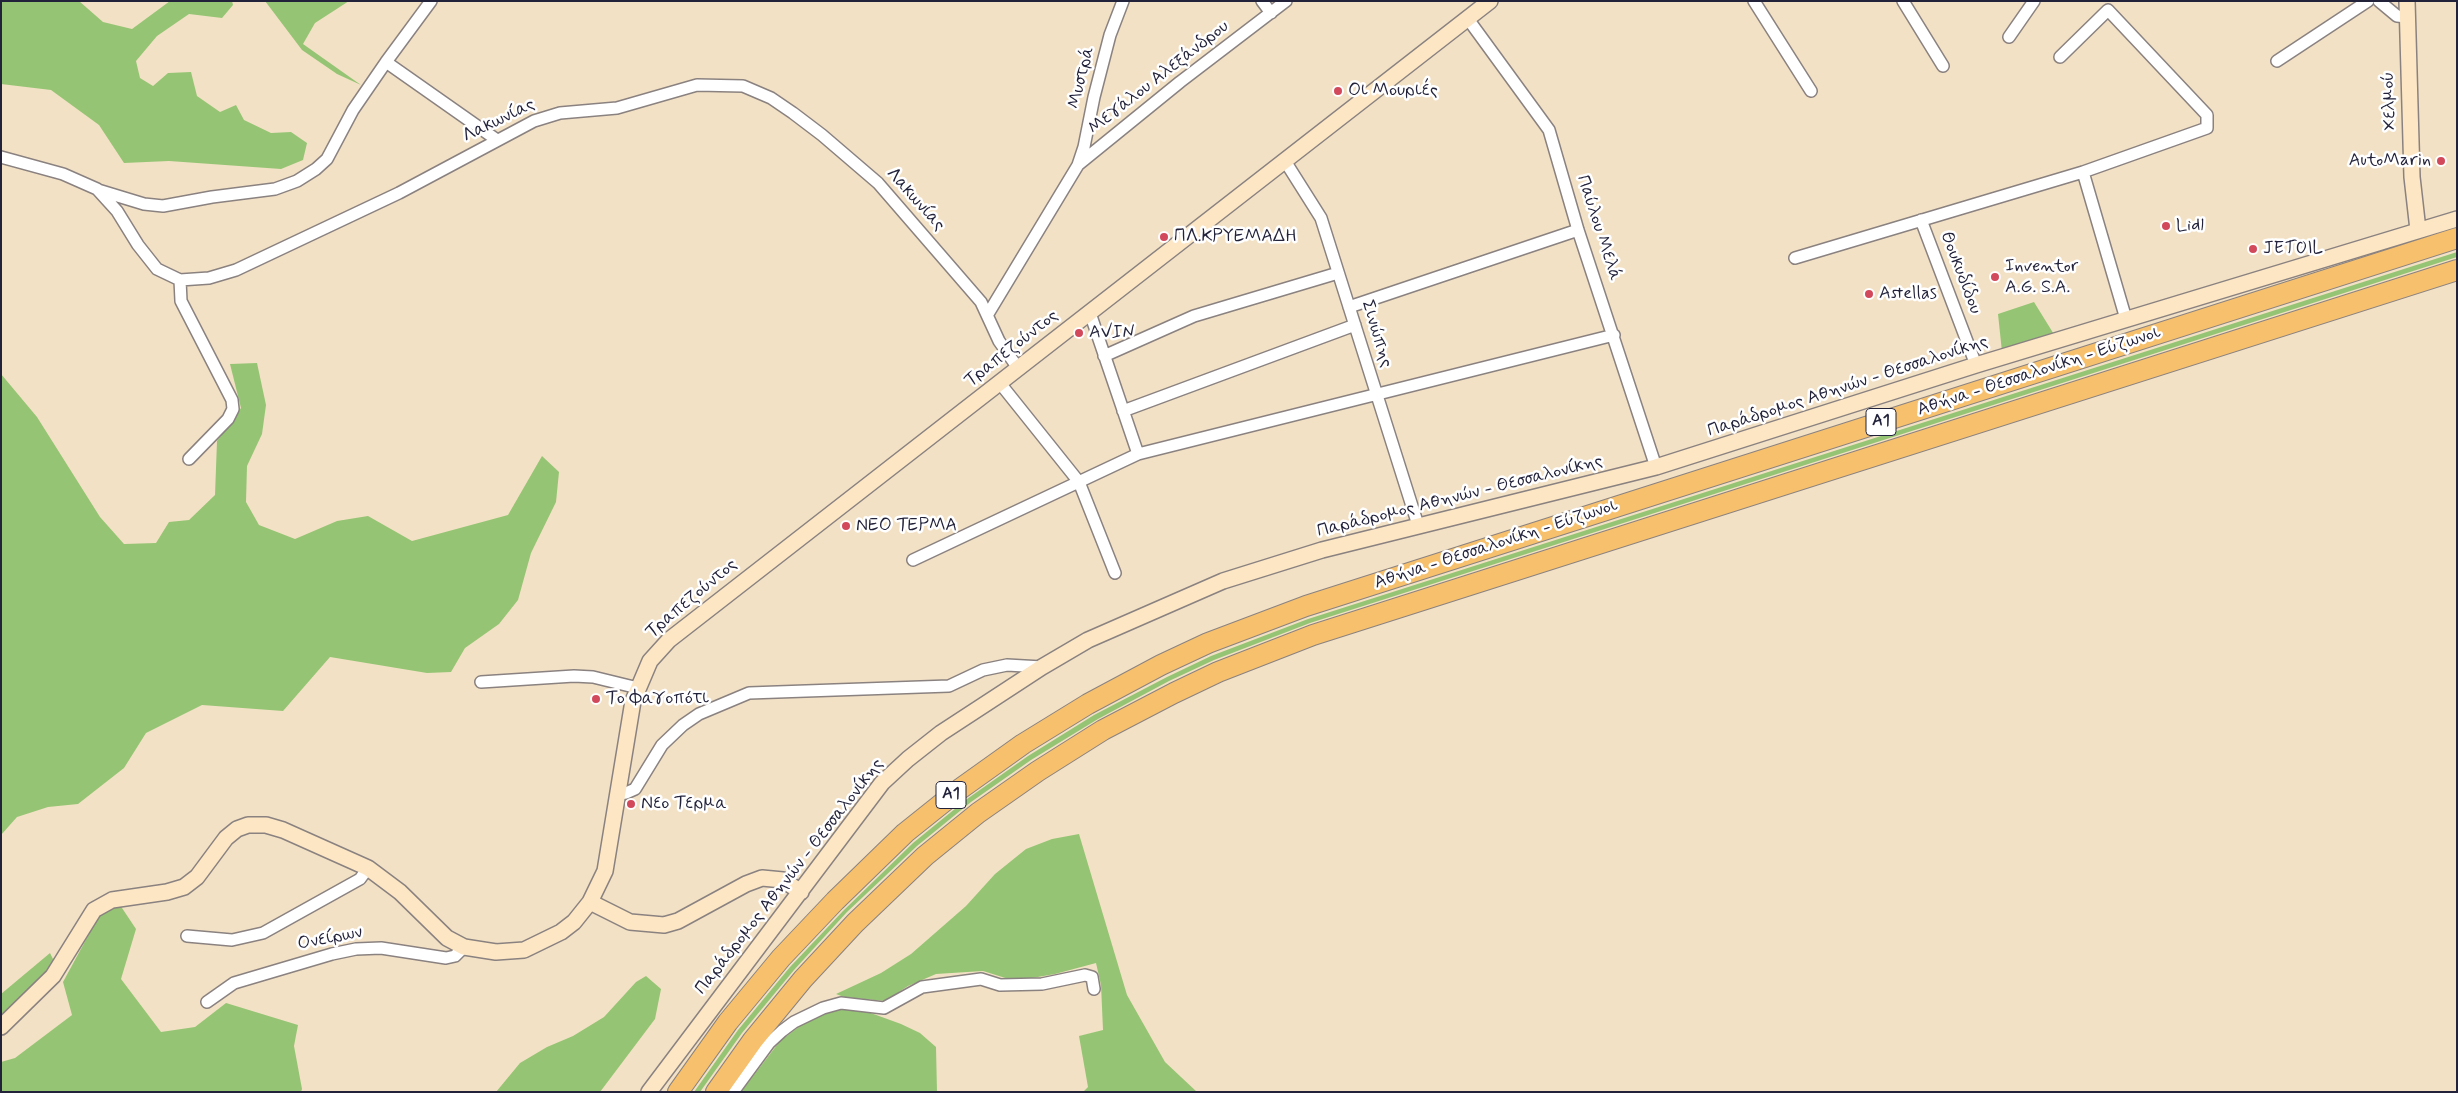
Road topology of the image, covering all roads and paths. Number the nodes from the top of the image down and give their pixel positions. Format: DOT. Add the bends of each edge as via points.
graph roads {
  1 [pos="431,1"];
  2 [pos="1123,1"];
  3 [pos="1262,1"];
  4 [pos="1286,1"];
  5 [pos="1490,1"];
  6 [pos="1754,1"];
  7 [pos="1903,1"];
  8 [pos="2034,1"];
  9 [pos="2368,1"];
  10 [pos="2379,1"];
  11 [pos="2407,1"];
  12 [pos="1270,13"];
  13 [pos="2407,17"];
  14 [pos="1468,19"];
  15 [pos="2009,37"];
  16 [pos="2060,57"];
  17 [pos="2277,61"];
  18 [pos="386,62"];
  19 [pos="1943,66"];
  20 [pos="1811,91"];
  21 [pos="497,140"];
  22 [pos="1,157"];
  23 [pos="1285,161"];
  24 [pos="1078,165"];
  25 [pos="2083,172"];
  26 [pos="98,190"];
  27 [pos="2457,219"];
  28 [pos="1921,220"];
  29 [pos="1578,230"];
  30 [pos="2418,230"];
  31 [pos="2457,238"];
  32 [pos="1795,258"];
  33 [pos="2457,270"];
  34 [pos="1338,272"];
  35 [pos="180,280"];
  36 [pos="1349,307"];
  37 [pos="1090,312"];
  38 [pos="988,314"];
  39 [pos="2126,319"];
  40 [pos="1355,325"];
  41 [pos="1614,335"];
  42 [pos="1104,356"];
  43 [pos="1976,366"];
  44 [pos="1018,368"];
  45 [pos="999,382"];
  46 [pos="1377,395"];
  47 [pos="1123,410"];
  48 [pos="1138,454"];
  49 [pos="189,459"];
  50 [pos="1656,467"];
  51 [pos="1079,482"];
  52 [pos="1418,525"];
  53 [pos="914,560"];
  54 [pos="1115,573"];
  55 [pos="1042,667"];
  56 [pos="481,682"];
  57 [pos="638,688"];
  58 [pos="619,794"];
  59 [pos="368,868"];
  60 [pos="801,892"];
  61 [pos="590,902"];
  62 [pos="187,936"];
  63 [pos="464,947"];
  64 [pos="1094,990"];
  65 [pos="207,1002"];
  66 [pos="1,1027"];
  67 [pos="649,1092"];
  68 [pos="678,1092"];
  69 [pos="716,1092"];
  70 [pos="733,1092"];
  1 -- 18 [label="street"];
  2 -- 24 [label="street, Μυστρά" via="1108,44"];
  3 -- 12 [label="street"];
  4 -- 12 [label="street, Μεγάλου Αλεξάνδρου"];
  5 -- 14 [label="main road, Τραπεζούντος"];
  6 -- 20 [label="street"];
  7 -- 19 [label="street"];
  8 -- 15 [label="street"];
  9 -- 17 [label="street"];
  10 -- 13 [label="street" via="2397,16"];
  11 -- 13 [label="main road, Χελμού"];
  12 -- 24 [label="street, Μεγάλου Αλεξάνδρου"];
  13 -- 30 [label="main road, Χελμού" via="2412,190"];
  14 -- 23 [label="main road, Τραπεζούντος"];
  14 -- 29 [label="street, Παύλου Μελά" via="1549,130"];
  16 -- 25 [label="street" via="2108,10 2206,115 2207,128"];
  18 -- 21 [label="street"];
  18 -- 26 [label="street" via="353,110 327,159 297,180 275,189 163,206 144,204"];
  21 -- 35 [label="street, Λακωνίας" via="399,193 236,270 209,278"];
  21 -- 38 [label="street, Λακωνίας" via="534,121 560,113 617,108 697,85 737,85 754,90 771,98 822,135 878,183"];
  22 -- 26 [label="street, Λακωνίας" via="64,174"];
  23 -- 34 [label="street, Σινώπης" via="1321,218"];
  23 -- 37 [label="main road, Τραπεζούντος"];
  24 -- 38 [label="street"];
  25 -- 28 [label="street"];
  25 -- 39 [label="street"];
  26 -- 35 [label="street, Λακωνίας" via="117,211 157,270"];
  27 -- 30 [label="main road, Παράδρομος Αθηνών - Θεσσαλονίκης"];
  28 -- 32 [label="street"];
  28 -- 43 [label="street, Θουκυδίδου"];
  29 -- 36 [label="street"];
  29 -- 41 [label="street, Παύλου Μελά"];
  30 -- 39 [label="main road, Παράδρομος Αθηνών - Θεσσαλονίκης"];
  31 -- 68 [label="highway, Αθήνα - Θεσσαλονίκη - Εύζωνοι / Α1" via="1306,606 1216,640 1162,665 1052,726 965,785 912,828 856,879 781,958 728,1022"];
  33 -- 69 [label="highway, Αθήνα - Θεσσαλονίκη - Εύζωνοι / Α1" via="1313,636 1235,665 1174,693 1103,730 1038,771 978,813 925,856 855,923 803,979"];
  34 -- 36 [label="street, Σινώπης"];
  34 -- 42 [label="street" via="1194,316"];
  35 -- 49 [label="street" via="181,301 228,391 233,409 228,419"];
  36 -- 40 [label="street, Σινώπης"];
  37 -- 42 [label="street"];
  37 -- 44 [label="main road, Τραπεζούντος"];
  38 -- 44 [label="street, Λακωνίας" via="999,341"];
  39 -- 43 [label="main road, Παράδρομος Αθηνών - Θεσσαλονίκης"];
  40 -- 46 [label="street, Σινώπης"];
  40 -- 47 [label="street"];
  41 -- 46 [label="street"];
  41 -- 50 [label="street, Παύλου Μελά"];
  42 -- 47 [label="street"];
  43 -- 50 [label="main road, Παράδρομος Αθηνών - Θεσσαλονίκης"];
  44 -- 45 [label="main road, Τραπεζούντος"];
  45 -- 51 [label="street"];
  45 -- 57 [label="main road, Τραπεζούντος" via="680,630 650,661"];
  46 -- 48 [label="street"];
  46 -- 52 [label="street, Σινώπης"];
  47 -- 48 [label="street"];
  48 -- 51 [label="street"];
  50 -- 52 [label="main road, Παράδρομος Αθηνών - Θεσσαλονίκης"];
  51 -- 53 [label="street"];
  51 -- 54 [label="street"];
  52 -- 55 [label="main road, Παράδρομος Αθηνών - Θεσσαλονίκης" via="1223,581 1088,640"];
  55 -- 58 [label="street" via="1007,665 983,670 949,686 749,692 699,714 683,725 662,745 635,789"];
  55 -- 60 [label="main road, Παράδρομος Αθηνών - Θεσσαλονίκης" via="941,733 895,770 872,795"];
  56 -- 57 [label="street" via="574,676 593,677"];
  57 -- 58 [label="main road, Τραπεζούντος"];
  58 -- 61 [label="main road, Τραπεζούντος" via="608,862"];
  59 -- 62 [label="street" via="360,879 263,933 232,940"];
  59 -- 63 [label="main road, Τραπεζούντος" via="400,892 447,938"];
  59 -- 66 [label="main road, Τραπεζούντος" via="283,830 260,824 241,827 226,838 197,876 184,887 112,900 94,910 53,976"];
  60 -- 61 [label="main road" via="783,880 762,878 664,925 630,922"];
  60 -- 67 [label="main road, Παράδρομος Αθηνών - Θεσσαλονίκης"];
  61 -- 63 [label="main road, Τραπεζούντος" via="561,932 524,950 496,952"];
  63 -- 65 [label="street, Ονείρων" via="455,956 446,958 380,948 332,954 234,983"];
  64 -- 70 [label="street" via="1092,977 1085,975 1060,982 1020,985 1000,985 981,979 922,987 884,1008 841,1003 823,1008 782,1031"];
}
